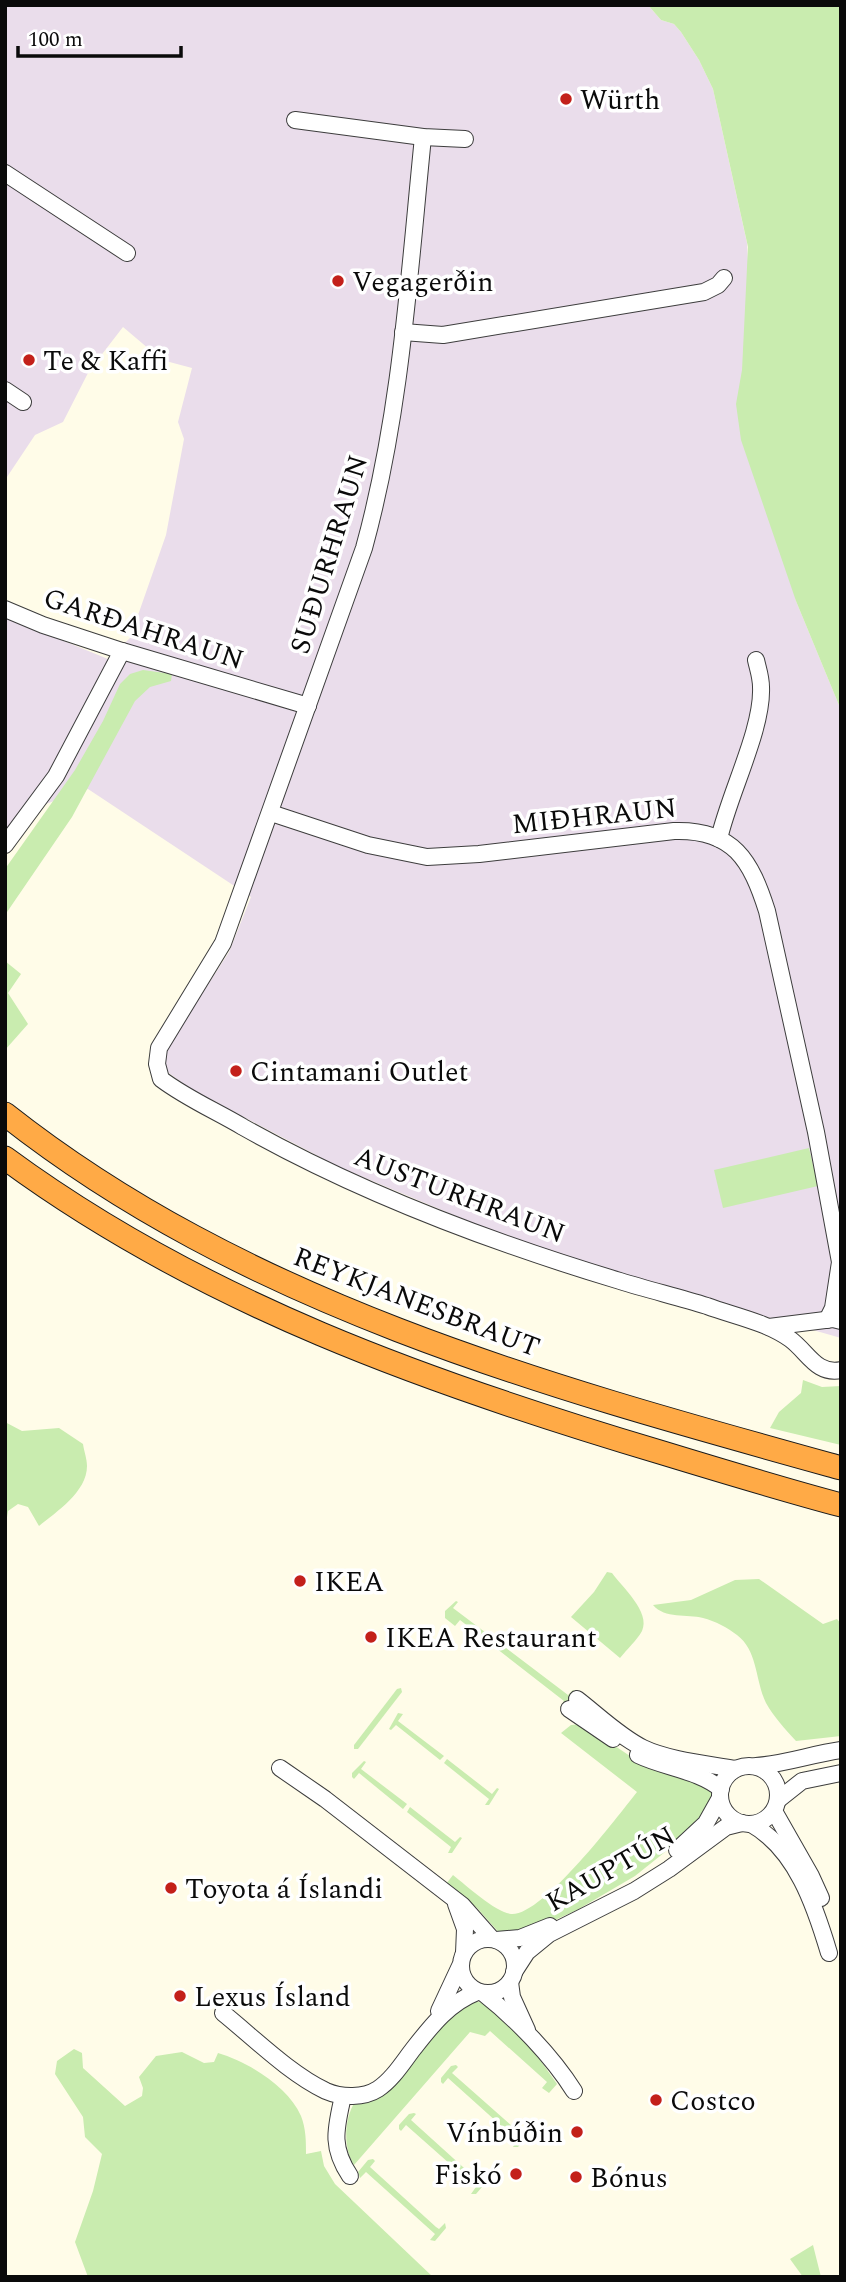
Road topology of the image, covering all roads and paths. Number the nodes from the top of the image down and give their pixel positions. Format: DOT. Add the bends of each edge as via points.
graph roads {
  1 [pos="295,120"];
  2 [pos="423,137"];
  3 [pos="465,139"];
  4 [pos="5,173"];
  5 [pos="127,253"];
  6 [pos="724,278"];
  7 [pos="403,332"];
  8 [pos="5,390"];
  9 [pos="23,402"];
  10 [pos="5,609"];
  11 [pos="122,651"];
  12 [pos="756,660"];
  13 [pos="308,706"];
  14 [pos="271,813"];
  15 [pos="719,839"];
  16 [pos="5,845"];
  17 [pos="5,1114"];
  18 [pos="5,1158"];
  19 [pos="840,1276"];
  20 [pos="829,1321"];
  21 [pos="769,1327"];
  22 [pos="808,1356"];
  23 [pos="841,1370"];
  24 [pos="841,1468"];
  25 [pos="841,1505"];
  26 [pos="841,1750"];
  27 [pos="756,1766"];
  28 [pos="280,1768"];
  29 [pos="734,1769"];
  30 [pos="841,1773"];
  31 [pos="720,1794"];
  32 [pos="776,1806"];
  33 [pos="746,1824"];
  34 [pos="455,1901"];
  35 [pos="494,1940"];
  36 [pos="834,1951"];
  37 [pos="462,1959"];
  38 [pos="512,1977"];
  39 [pos="480,1993"];
  40 [pos="223,2013"];
  41 [pos="433,2023"];
  42 [pos="530,2035"];
  43 [pos="574,2091"];
  44 [pos="343,2096"];
  45 [pos="350,2176"];
  1 -- 2 [label="street"];
  2 -- 3 [label="street"];
  2 -- 7 [label="street, SUÐURHRAUN"];
  4 -- 5 [label="street"];
  6 -- 7 [label="street" via="704,292 669,298 443,335"];
  7 -- 13 [label="street, SUÐURHRAUN" via="378,498"];
  8 -- 9 [label="street"];
  10 -- 11 [label="street, GARÐAHRAUN"];
  11 -- 13 [label="street, GARÐAHRAUN"];
  11 -- 16 [label="street" via="56,776"];
  12 -- 15 [label="street" via="761,686 759,714"];
  13 -- 14 [label="street"];
  14 -- 15 [label="street, MIÐHRAUN" via="369,845 427,857 674,831 703,832"];
  14 -- 21 [label="street, AUSTURHRAUN" via="223,943 159,1048 161,1079 314,1165 416,1211"];
  15 -- 19 [label="street, MIÐHRAUN" via="730,845 757,878 816,1132"];
  17 -- 24 [label="highway, REYKJANESBRAUT" via="57,1154 187,1234 342,1308 519,1374"];
  18 -- 25 [label="highway" via="163,1259 314,1333 514,1407"];
  19 -- 20 [label="street, MIÐHRAUN"];
  20 -- 21 [label="street, AUSTURHRAUN"];
  20 -- 22 [label="street" via="808,1335"];
  21 -- 22 [label="street, AUSTURHRAUN"];
  22 -- 23 [label="street, AUSTURHRAUN" via="824,1370"];
  26 -- 27 [label="street"];
  27 -- 29 [label="street"];
  27 -- 32 [label="street" via="772,1775 776,1783"];
  28 -- 34 [label="street, KAUPTÚN"];
  29 -- 31 [label="street, KAUPTÚN" via="723,1781"];
  29 -- 31 [label="street" via="645,1749 576,1699 639,1756 705,1779"];
  30 -- 32 [label="street, KAUPTÚN" via="802,1782"];
  31 -- 33 [label="street" via="727,1814"];
  31 -- 35 [label="street, KAUPTÚN" via="706,1823 692,1838 640,1877 546,1928 520,1938"];
  32 -- 33 [label="street, KAUPTÚN" via="760,1822"];
  32 -- 36 [label="street" via="811,1875"];
  33 -- 36 [label="street" via="772,1840 793,1868"];
  33 -- 38 [label="street, KAUPTÚN" via="726,1827 634,1891 549,1934 527,1952"];
  34 -- 35 [label="street, KAUPTÚN"];
  34 -- 37 [label="street, KAUPTÚN" via="465,1929"];
  35 -- 37 [label="street, KAUPTÚN" via="473,1943"];
  35 -- 38 [label="street, KAUPTÚN" via="513,1956"];
  37 -- 39 [label="street, KAUPTÚN" via="462,1977"];
  37 -- 41 [label="street, KAUPTÚN"];
  38 -- 39 [label="street, KAUPTÚN" via="498,1992"];
  38 -- 42 [label="street, KAUPTÚN" via="512,1997"];
  39 -- 41 [label="street, KAUPTÚN" via="458,2000"];
  39 -- 42 [label="street, KAUPTÚN"];
  40 -- 44 [label="street" via="297,2072"];
  41 -- 44 [label="street, KAUPTÚN" via="379,2088"];
  42 -- 43 [label="street, KAUPTÚN"];
  44 -- 45 [label="street" via="335,2138"];
}
